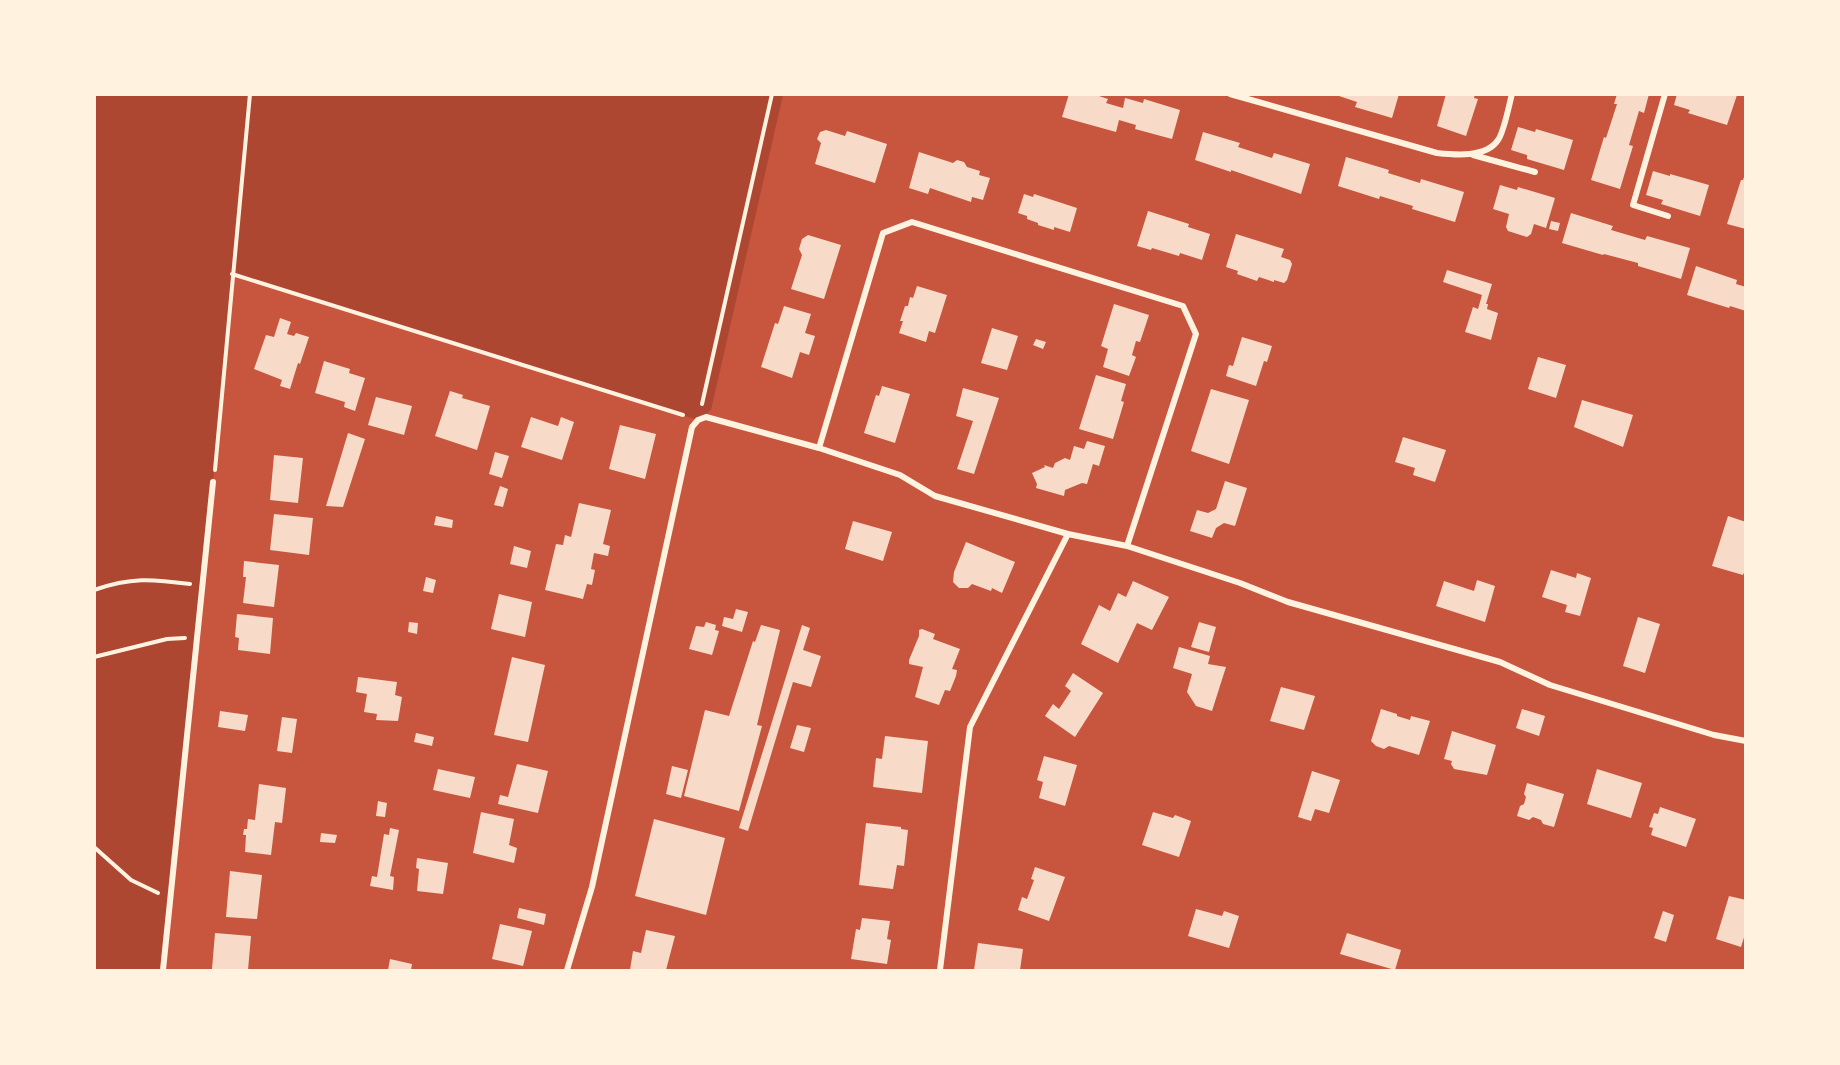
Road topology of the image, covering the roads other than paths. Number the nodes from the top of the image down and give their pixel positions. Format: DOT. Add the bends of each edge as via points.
graph roads {
  1 [pos="1230,94"];
  2 [pos="1264,94"];
  3 [pos="1512,94"];
  4 [pos="1665,94"];
  5 [pos="1261,103"];
  6 [pos="1473,155"];
  7 [pos="1535,172"];
  8 [pos="1668,216"];
  9 [pos="819,448"];
  10 [pos="213,483"];
  11 [pos="1068,534"];
  12 [pos="1127,546"];
  13 [pos="1746,741"];
  14 [pos="163,970"];
  15 [pos="567,970"];
  16 [pos="940,970"];
  1 -- 5 [label="street"];
  2 -- 5 [label="street"];
  3 -- 6 [label="street" via="1498,140"];
  4 -- 8 [label="street" via="1633,205"];
  5 -- 6 [label="street" via="1437,153"];
  6 -- 7 [label="street"];
  9 -- 11 [label="street" via="900,475 935,496"];
  9 -- 12 [label="street" via="883,233 912,222 1183,306 1196,334"];
  9 -- 15 [label="street" via="706,417 692,427 592,888"];
  10 -- 14 [label="street"];
  11 -- 12 [label="street"];
  11 -- 16 [label="street" via="970,727"];
  12 -- 13 [label="street" via="1288,602 1500,662 1550,685 1714,735"];
}
